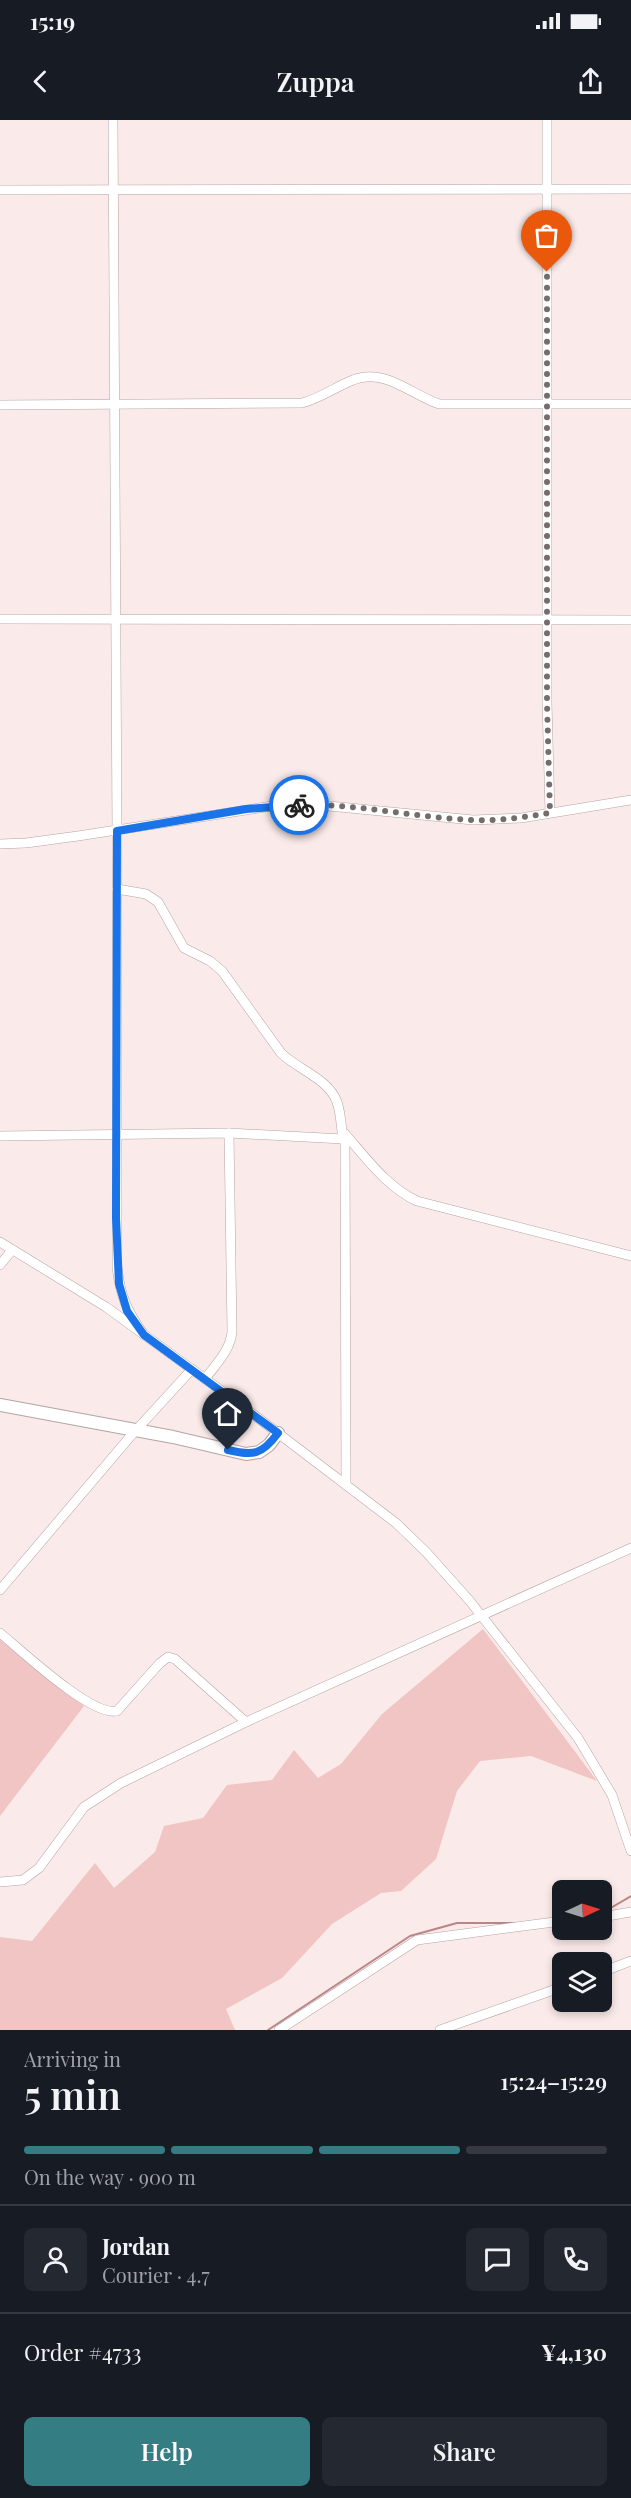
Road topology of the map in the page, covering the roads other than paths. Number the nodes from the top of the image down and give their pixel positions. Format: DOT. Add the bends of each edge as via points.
graph roads {
  1 [pos="113,120"];
  2 [pos="547,120"];
  3 [pos="547,188"];
  4 [pos="113,189"];
  5 [pos="631,189"];
  6 [pos="0,190"];
  7 [pos="115,404"];
  8 [pos="631,404"];
  9 [pos="0,405"];
  10 [pos="548,405"];
  11 [pos="0,619"];
  12 [pos="548,619"];
  13 [pos="115,620"];
  14 [pos="631,620"];
  15 [pos="631,800"];
  16 [pos="550,813"];
  17 [pos="117,831"];
  18 [pos="0,844"];
  19 [pos="117,889"];
  20 [pos="229,1133"];
  21 [pos="116,1134"];
  22 [pos="0,1136"];
  23 [pos="344,1136"];
  24 [pos="0,1242"];
  25 [pos="12,1250"];
  26 [pos="631,1256"];
  27 [pos="0,1265"];
  28 [pos="144,1335"];
  29 [pos="192,1370"];
  30 [pos="205,1379"];
  31 [pos="0,1405"];
  32 [pos="137,1430"];
  33 [pos="278,1433"];
  34 [pos="346,1485"];
  35 [pos="631,1548"];
  36 [pos="3,1578"];
  37 [pos="0,1590"];
  38 [pos="481,1615"];
  39 [pos="0,1633"];
  40 [pos="246,1722"];
  41 [pos="631,1851"];
  42 [pos="0,1882"];
  43 [pos="631,1912"];
  44 [pos="612,1915"];
  45 [pos="552,1922"];
  46 [pos="631,1961"];
  47 [pos="612,1968"];
  48 [pos="552,1991"];
  49 [pos="279,2030"];
  50 [pos="440,2030"];
  1 -- 4 [label="street"];
  2 -- 3 [label="street"];
  3 -- 4 [label="street"];
  3 -- 5 [label="street"];
  3 -- 10 [label="street"];
  4 -- 6 [label="street"];
  4 -- 7 [label="street"];
  7 -- 9 [label="street"];
  7 -- 10 [label="street" via="302,403 356,378 377,377 402,384 439,404"];
  7 -- 13 [label="street"];
  8 -- 10 [label="street"];
  10 -- 12 [label="street"];
  11 -- 13 [label="street"];
  12 -- 13 [label="street"];
  12 -- 14 [label="street"];
  12 -- 16 [label="street"];
  13 -- 17 [label="street"];
  15 -- 16 [label="street"];
  16 -- 17 [label="street" via="472,820 329,806 283,806"];
  17 -- 18 [label="street"];
  17 -- 19 [label="street"];
  19 -- 21 [label="street"];
  19 -- 23 [label="street" via="146,894 158,903 184,948 222,970 281,1053 329,1089 337,1101"];
  20 -- 21 [label="street"];
  20 -- 23 [label="street"];
  20 -- 30 [label="street" via="232,1332 226,1351"];
  21 -- 22 [label="street"];
  21 -- 28 [label="street" via="119,1284 127,1311"];
  23 -- 26 [label="street" via="388,1183 417,1201"];
  23 -- 34 [label="street"];
  24 -- 25 [label="street"];
  25 -- 27 [label="street"];
  25 -- 28 [label="street"];
  28 -- 29 [label="street"];
  29 -- 30 [label="street"];
  29 -- 32 [label="street"];
  30 -- 33 [label="street"];
  31 -- 32 [label="main road"];
  32 -- 33 [label="main road" via="246,1454 259,1452"];
  32 -- 36 [label="street"];
  33 -- 34 [label="street"];
  34 -- 38 [label="street" via="396,1523"];
  35 -- 38 [label="street"];
  36 -- 37 [label="street"];
  38 -- 40 [label="street"];
  38 -- 41 [label="street" via="578,1738 612,1795"];
  39 -- 40 [label="street" via="72,1692 109,1712 124,1704 168,1657"];
  40 -- 42 [label="street" via="121,1783 84,1807 39,1868 23,1880"];
  43 -- 44 [label="street"];
  45 -- 49 [label="street" via="417,1940"];
  46 -- 47 [label="street"];
  48 -- 50 [label="street"];
}
